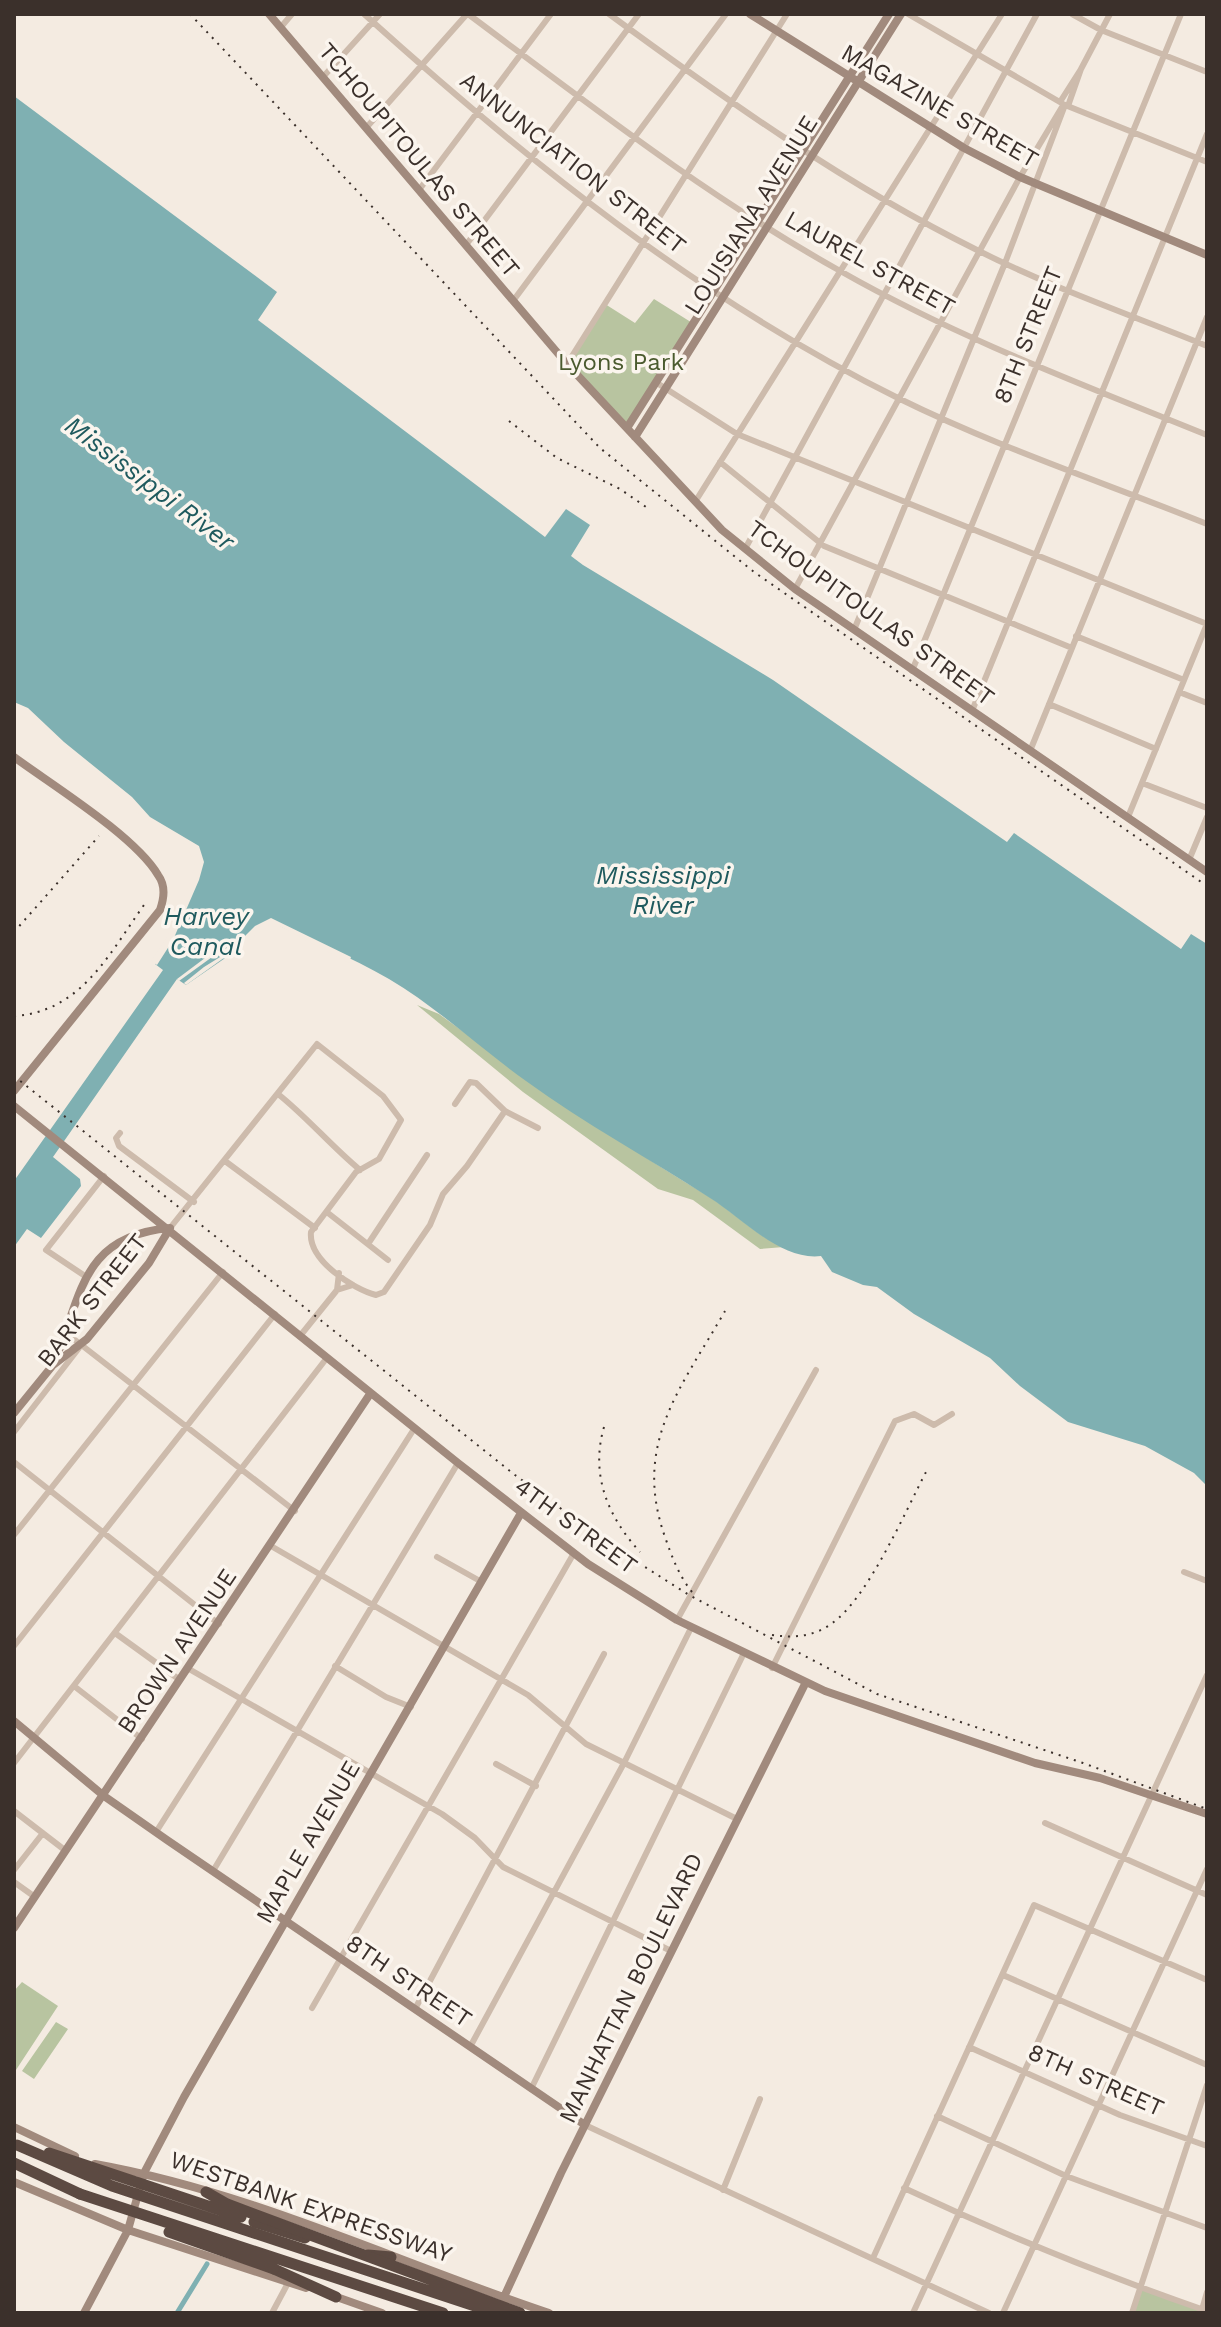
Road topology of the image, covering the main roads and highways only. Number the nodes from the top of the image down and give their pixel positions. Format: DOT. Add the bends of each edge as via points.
graph roads {
  1 [pos="16,2144"];
  2 [pos="14,2163"];
  3 [pos="206,2192"];
  4 [pos="80,2194"];
  5 [pos="391,2257"];
  6 [pos="336,2297"];
  7 [pos="443,2313"];
  8 [pos="496,2313"];
  9 [pos="520,2313"];
  1 -- 5 [label="highway, bridge" via="348,2253"];
  1 -- 8 [label="highway, WESTBANK EXPRESSWAY, bridge" via="112,2186"];
  2 -- 4 [label="highway"];
  3 -- 9 [label="highway, bridge"];
  4 -- 6 [label="highway, bridge"];
  4 -- 7 [label="highway, bridge"];
}
